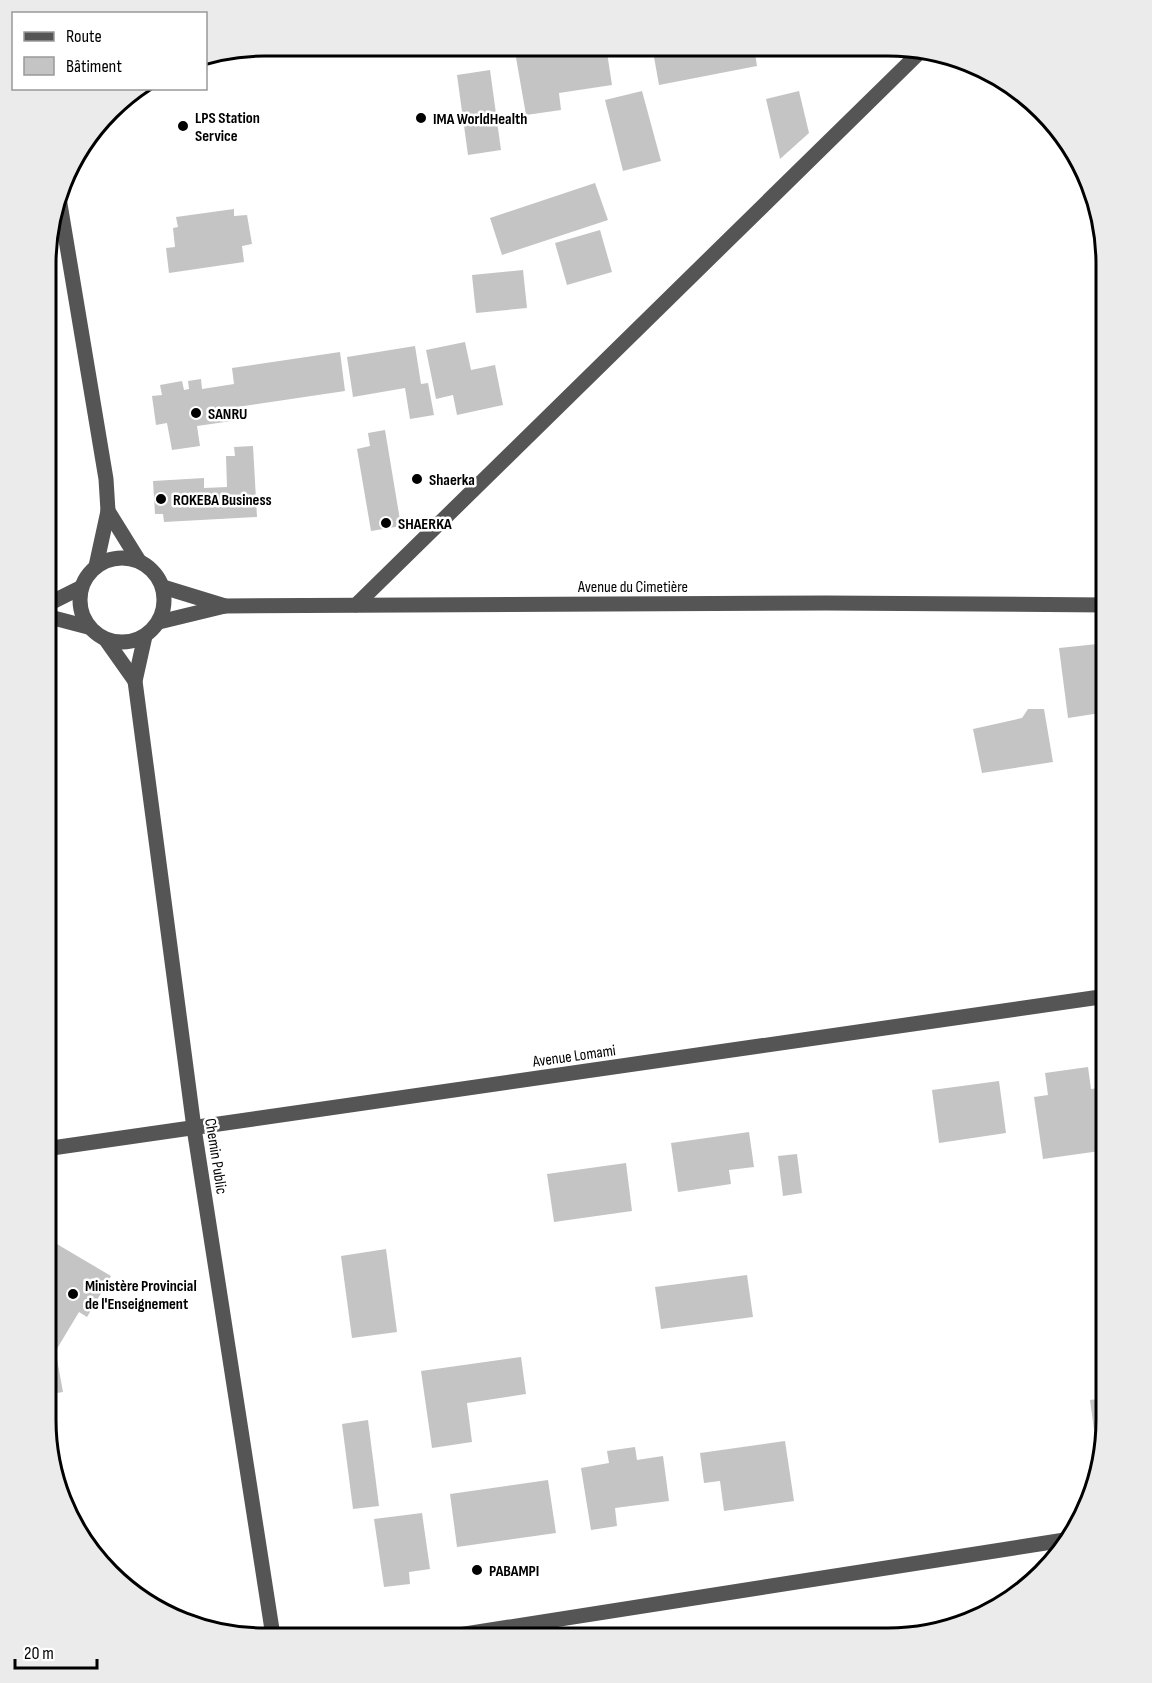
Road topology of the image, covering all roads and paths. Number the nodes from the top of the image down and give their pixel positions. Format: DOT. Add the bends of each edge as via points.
graph roads {
  1 [pos="915,57"];
  2 [pos="62,216"];
  3 [pos="108,511"];
  4 [pos="139,561"];
  5 [pos="96,566"];
  6 [pos="163,587"];
  7 [pos="81,588"];
  8 [pos="56,601"];
  9 [pos="356,605"];
  10 [pos="1096,605"];
  11 [pos="225,606"];
  12 [pos="56,619"];
  13 [pos="159,622"];
  14 [pos="88,627"];
  15 [pos="144,636"];
  16 [pos="106,640"];
  17 [pos="135,681"];
  18 [pos="1096,998"];
  19 [pos="194,1128"];
  20 [pos="56,1147"];
  21 [pos="1056,1541"];
  22 [pos="272,1628"];
  23 [pos="503,1628"];
  1 -- 9 [label="street"];
  2 -- 3 [label="street"];
  3 -- 4 [label="street"];
  3 -- 5 [label="street"];
  4 -- 5 [label="street" via="124,557"];
  4 -- 6 [label="street" via="154,572"];
  5 -- 7 [label="street"];
  6 -- 11 [label="street, Avenue du Cimetière"];
  6 -- 13 [label="street" via="165,599"];
  7 -- 8 [label="street"];
  7 -- 14 [label="street" via="80,608"];
  9 -- 10 [label="street, Avenue du Cimetière"];
  9 -- 11 [label="street, Avenue du Cimetière"];
  11 -- 13 [label="street"];
  12 -- 14 [label="street"];
  13 -- 15 [label="street"];
  14 -- 16 [label="street"];
  15 -- 16 [label="street" via="126,642"];
  15 -- 17 [label="street"];
  16 -- 17 [label="street"];
  17 -- 19 [label="street, Chemin Public"];
  18 -- 19 [label="street, Avenue Lomami"];
  19 -- 20 [label="street, Avenue Lomami"];
  19 -- 22 [label="street, Chemin Public"];
  21 -- 23 [label="street"];
}
